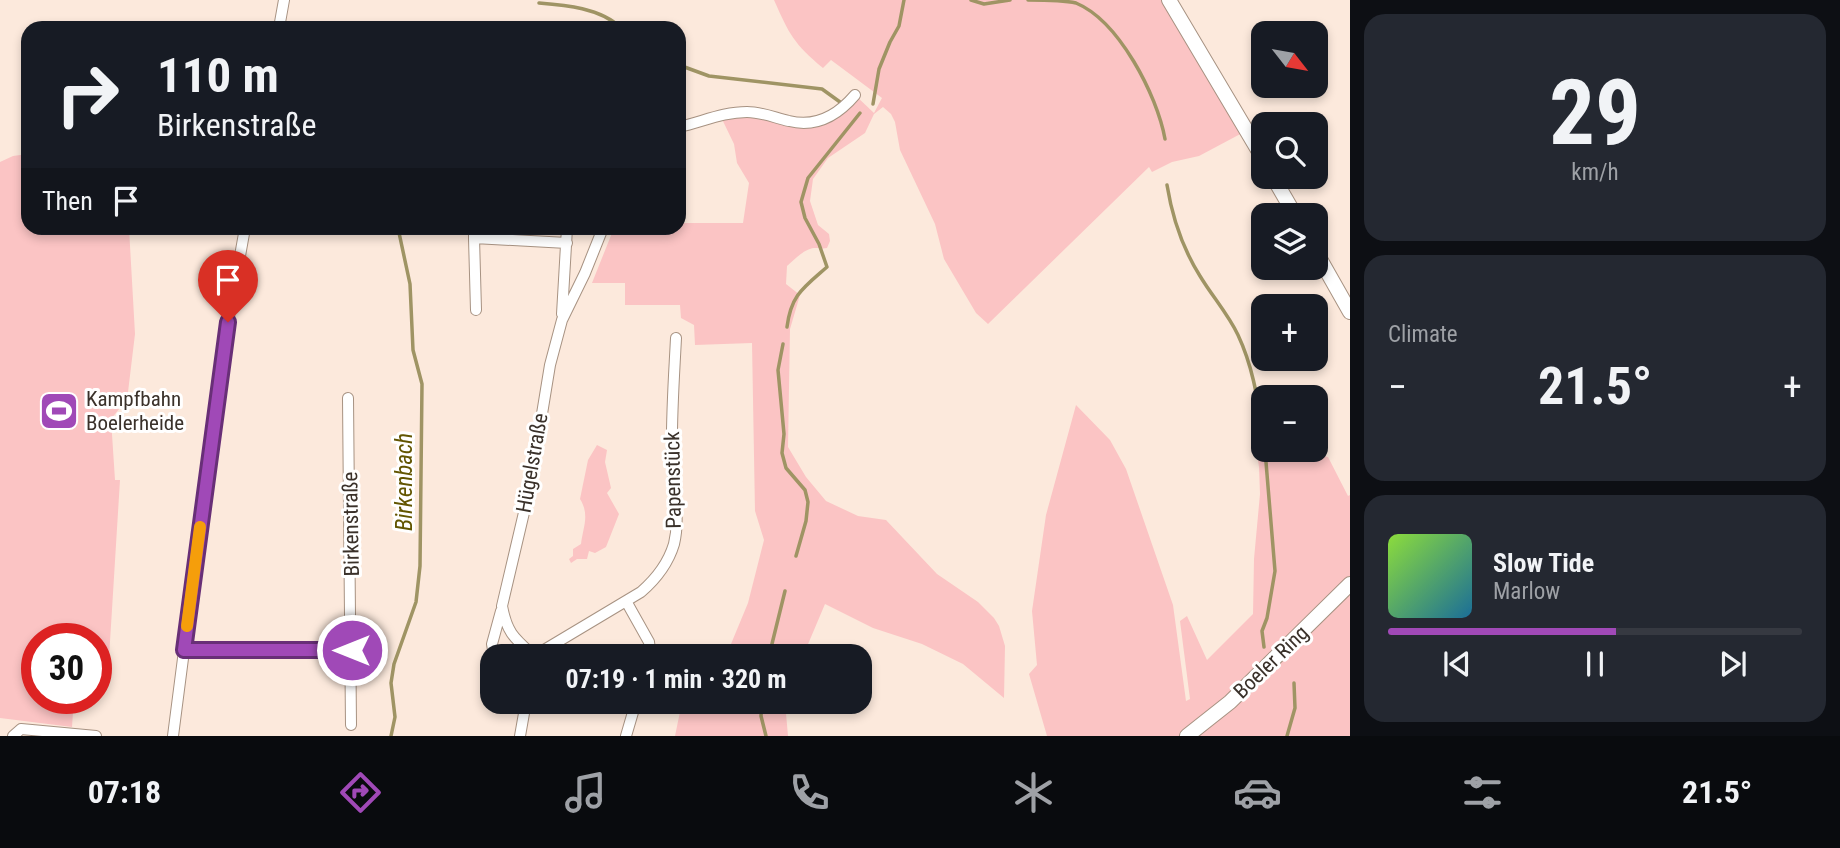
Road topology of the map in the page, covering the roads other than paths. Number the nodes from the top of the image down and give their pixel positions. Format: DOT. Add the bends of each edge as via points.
graph roads {
  1 [pos="284,0"];
  2 [pos="1169,0"];
  3 [pos="280,21"];
  4 [pos="855,95"];
  5 [pos="686,126"];
  6 [pos="1251,138"];
  7 [pos="244,235"];
  8 [pos="474,235"];
  9 [pos="493,235"];
  10 [pos="567,235"];
  11 [pos="600,235"];
  12 [pos="567,243"];
  13 [pos="1328,273"];
  14 [pos="476,310"];
  15 [pos="1350,312"];
  16 [pos="562,320"];
  17 [pos="676,338"];
  18 [pos="348,398"];
  19 [pos="1350,584"];
  20 [pos="626,601"];
  21 [pos="502,606"];
  22 [pos="492,644"];
  23 [pos="520,644"];
  24 [pos="554,644"];
  25 [pos="649,644"];
  26 [pos="184,650"];
  27 [pos="352,650"];
  28 [pos="524,714"];
  29 [pos="632,714"];
  30 [pos="351,725"];
  31 [pos="12,736"];
  32 [pos="96,736"];
  33 [pos="173,736"];
  34 [pos="520,736"];
  35 [pos="626,736"];
  36 [pos="1187,736"];
  1 -- 3 [label="street"];
  2 -- 6 [label="main road"];
  4 -- 5 [label="street" via="834,115 808,123 733,112"];
  7 -- 26 [label="street" via="222,356"];
  8 -- 14 [label="street"];
  9 -- 12 [label="street"];
  10 -- 12 [label="street, Hügelstraße"];
  11 -- 16 [label="street, Hügelstraße"];
  12 -- 16 [label="street, Hügelstraße"];
  13 -- 15 [label="main road"];
  16 -- 21 [label="street, Hügelstraße"];
  17 -- 20 [label="street, Papenstück" via="672,461 677,522 673,544 656,579"];
  18 -- 27 [label="street, Birkenstraße"];
  19 -- 36 [label="main road, Boeler Ring" via="1246,687"];
  20 -- 24 [label="street, Papenstück"];
  20 -- 25 [label="street"];
  21 -- 22 [label="street, Hügelstraße"];
  21 -- 23 [label="street" via="506,625"];
  26 -- 27 [label="street"];
  26 -- 33 [label="street"];
  27 -- 30 [label="street, Birkenstraße"];
  28 -- 34 [label="street"];
  29 -- 35 [label="street"];
  31 -- 32 [label="street" via="21,729"];
}
